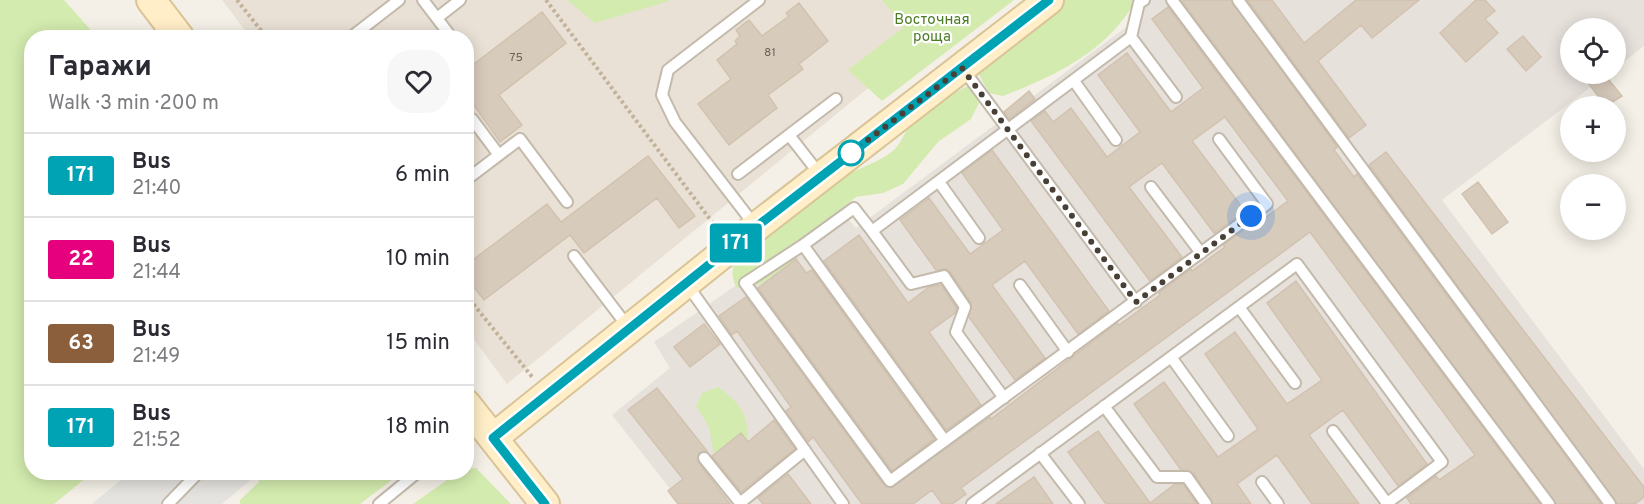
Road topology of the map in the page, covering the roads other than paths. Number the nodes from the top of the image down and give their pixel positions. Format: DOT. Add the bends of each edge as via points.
graph roads {
  1 [pos="423,0"];
  2 [pos="460,0"];
  3 [pos="759,0"];
  4 [pos="1049,0"];
  5 [pos="1144,0"];
  6 [pos="1172,0"];
  7 [pos="1238,0"];
  8 [pos="157,2"];
  9 [pos="392,2"];
  10 [pos="437,18"];
  11 [pos="175,30"];
  12 [pos="359,30"];
  13 [pos="446,30"];
  14 [pos="1131,37"];
  15 [pos="962,68"];
  16 [pos="1074,81"];
  17 [pos="1176,97"];
  18 [pos="836,99"];
  19 [pos="474,122"];
  20 [pos="1008,130"];
  21 [pos="789,135"];
  22 [pos="1116,140"];
  23 [pos="1219,140"];
  24 [pos="499,155"];
  25 [pos="474,174"];
  26 [pos="738,174"];
  27 [pos="821,177"];
  28 [pos="939,182"];
  29 [pos="1151,188"];
  30 [pos="567,202"];
  31 [pos="756,227"];
  32 [pos="872,231"];
  33 [pos="979,237"];
  34 [pos="803,245"];
  35 [pos="1201,254"];
  36 [pos="574,256"];
  37 [pos="686,283"];
  38 [pos="1020,285"];
  39 [pos="1136,302"];
  40 [pos="1239,307"];
  41 [pos="629,329"];
  42 [pos="1068,352"];
  43 [pos="1171,357"];
  44 [pos="1295,383"];
  45 [pos="1004,398"];
  46 [pos="1104,406"];
  47 [pos="478,423"];
  48 [pos="1333,431"];
  49 [pos="1228,436"];
  50 [pos="945,441"];
  51 [pos="805,450"];
  52 [pos="1040,453"];
  53 [pos="704,458"];
  54 [pos="191,480"];
  55 [pos="408,480"];
  56 [pos="1262,482"];
  57 [pos="741,503"];
  58 [pos="168,504"];
  59 [pos="380,504"];
  60 [pos="545,504"];
  61 [pos="843,504"];
  62 [pos="972,504"];
  63 [pos="1079,504"];
  64 [pos="1206,504"];
  65 [pos="1278,504"];
  66 [pos="1386,504"];
  67 [pos="1549,504"];
  68 [pos="1610,504"];
  1 -- 10 [label="lane"];
  2 -- 10 [label="lane"];
  3 -- 31 [label="lane" via="668,70 662,95 675,122"];
  4 -- 15 [label="main road"];
  5 -- 14 [label="lane" via="1139,3"];
  6 -- 67 [label="lane"];
  7 -- 68 [label="lane"];
  8 -- 11 [label="main road"];
  9 -- 12 [label="lane"];
  10 -- 13 [label="lane"];
  14 -- 16 [label="lane"];
  14 -- 17 [label="lane"];
  15 -- 20 [label="lane"];
  15 -- 27 [label="main road"];
  16 -- 20 [label="lane"];
  16 -- 22 [label="lane"];
  18 -- 21 [label="lane"];
  19 -- 24 [label="lane"];
  20 -- 28 [label="lane"];
  20 -- 39 [label="lane"];
  21 -- 26 [label="lane"];
  21 -- 27 [label="lane"];
  23 -- 35 [label="lane" via="1267,204"];
  24 -- 25 [label="lane"];
  24 -- 30 [label="lane" via="520,139"];
  27 -- 31 [label="main road"];
  28 -- 32 [label="lane"];
  28 -- 33 [label="lane"];
  29 -- 35 [label="lane"];
  31 -- 37 [label="main road"];
  32 -- 34 [label="lane" via="854,208"];
  32 -- 45 [label="lane" via="911,284 944,276 965,307 956,332"];
  34 -- 50 [label="lane"];
  34 -- 50 [label="lane" via="745,283 890,481"];
  35 -- 39 [label="lane"];
  36 -- 41 [label="lane"];
  37 -- 41 [label="main road"];
  37 -- 51 [label="lane"];
  38 -- 42 [label="lane"];
  39 -- 42 [label="lane"];
  40 -- 43 [label="lane"];
  40 -- 44 [label="lane"];
  40 -- 66 [label="lane" via="1297,264 1442,462"];
  41 -- 47 [label="main road" via="546,395"];
  42 -- 45 [label="lane"];
  43 -- 46 [label="lane"];
  43 -- 49 [label="lane"];
  45 -- 50 [label="lane"];
  46 -- 52 [label="lane"];
  46 -- 64 [label="lane" via="1157,477 1187,477"];
  47 -- 60 [label="main road"];
  48 -- 66 [label="lane"];
  51 -- 57 [label="lane"];
  51 -- 61 [label="lane"];
  52 -- 62 [label="lane"];
  52 -- 63 [label="lane"];
  53 -- 57 [label="lane"];
  54 -- 58 [label="lane"];
  55 -- 59 [label="lane"];
  56 -- 65 [label="lane"];
}
